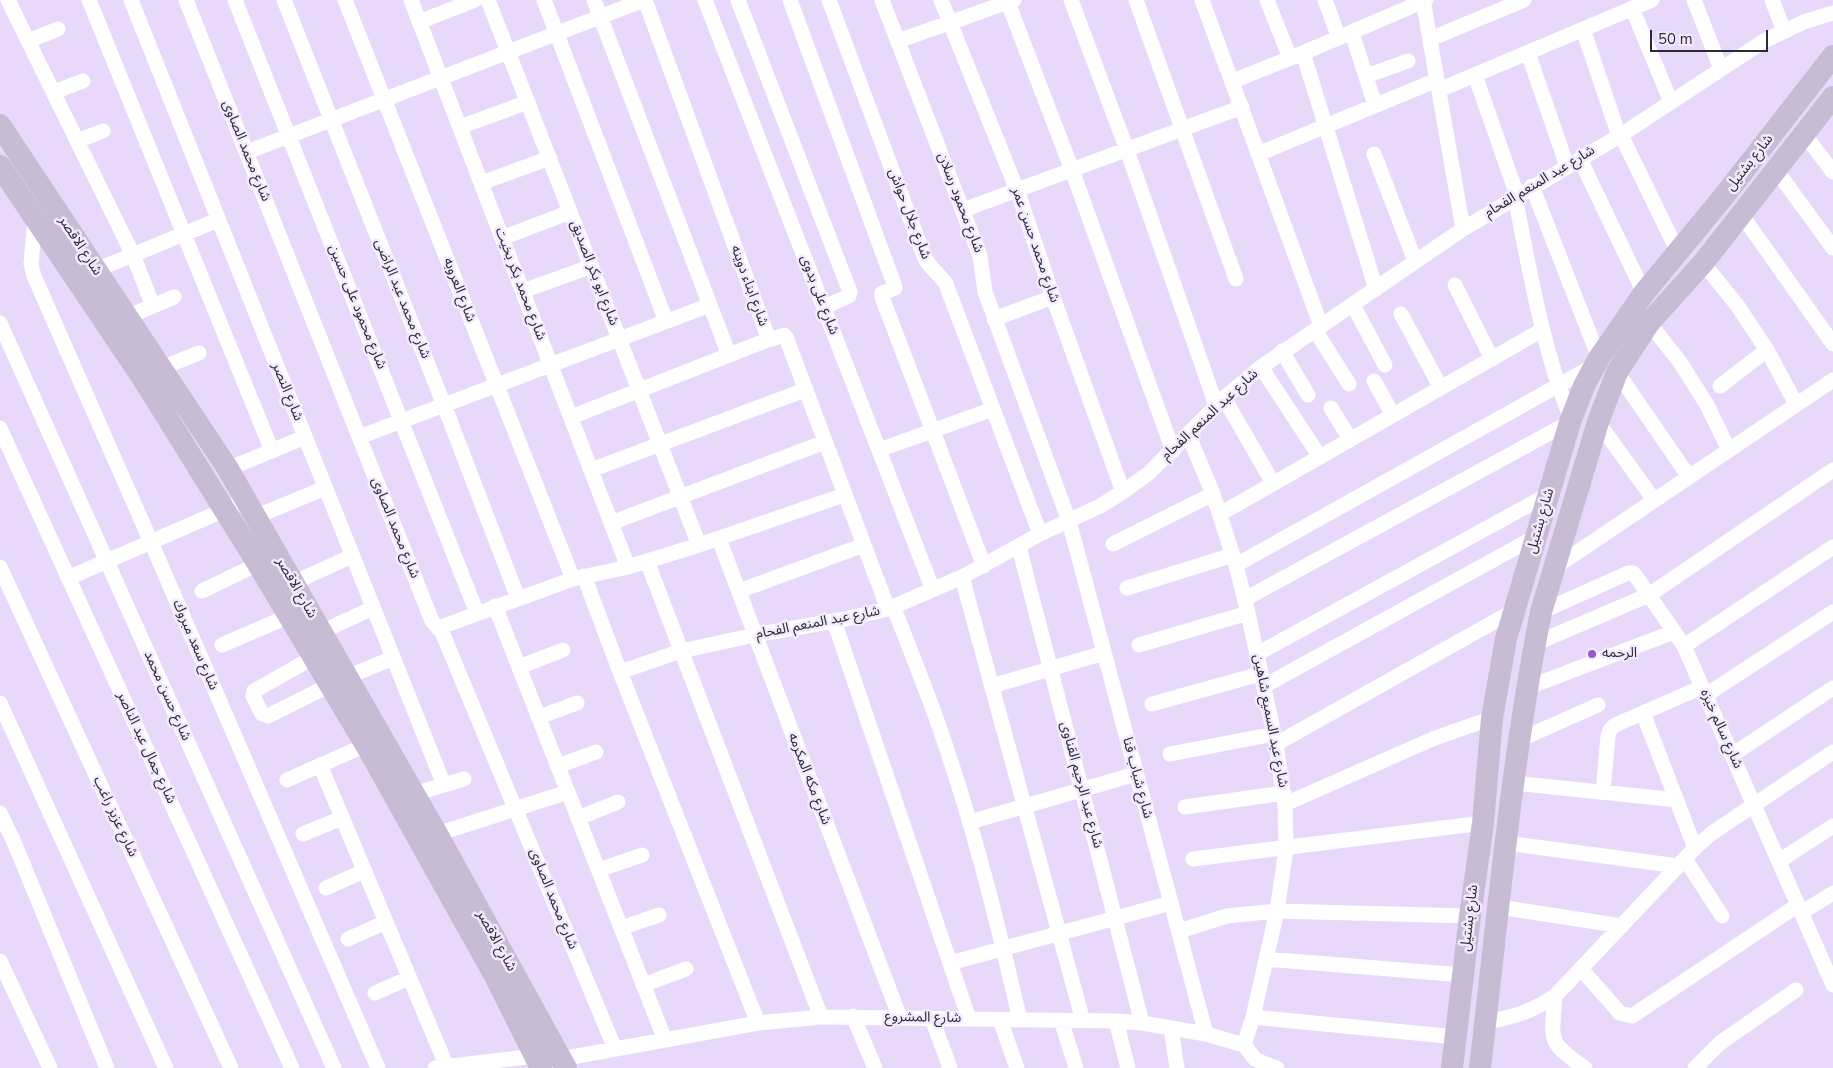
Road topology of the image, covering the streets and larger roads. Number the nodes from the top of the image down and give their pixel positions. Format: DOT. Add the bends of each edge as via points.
graph roads {
  1 [pos="8,0"];
  2 [pos="89,0"];
  3 [pos="131,0"];
  4 [pos="186,0"];
  5 [pos="235,0"];
  6 [pos="284,0"];
  7 [pos="345,0"];
  8 [pos="411,0"];
  9 [pos="475,0"];
  10 [pos="488,0"];
  11 [pos="544,0"];
  12 [pos="594,0"];
  13 [pos="645,0"];
  14 [pos="705,0"];
  15 [pos="738,0"];
  16 [pos="790,0"];
  17 [pos="829,0"];
  18 [pos="882,0"];
  19 [pos="941,0"];
  20 [pos="1071,0"];
  21 [pos="1136,0"];
  22 [pos="1202,0"];
  23 [pos="1267,0"];
  24 [pos="1324,0"];
  25 [pos="1424,0"];
  26 [pos="1524,0"];
  27 [pos="1652,0"];
  28 [pos="1694,0"];
  29 [pos="1772,0"];
  30 [pos="1010,1"];
  31 [pos="1632,8"];
  32 [pos="1833,13"];
  33 [pos="601,17"];
  34 [pos="419,22"];
  35 [pos="951,22"];
  36 [pos="58,29"];
  37 [pos="1583,29"];
  38 [pos="1784,31"];
  39 [pos="557,34"];
  40 [pos="1345,35"];
  41 [pos="1430,39"];
  42 [pos="28,41"];
  43 [pos="898,41"];
  44 [pos="508,52"];
  45 [pos="1528,52"];
  46 [pos="1297,55"];
  47 [pos="1833,56"];
  48 [pos="1408,61"];
  49 [pos="1721,69"];
  50 [pos="1475,75"];
  51 [pos="1366,76"];
  52 [pos="441,78"];
  53 [pos="83,81"];
  54 [pos="1233,81"];
  55 [pos="1438,85"];
  56 [pos="54,92"];
  57 [pos="1833,97"];
  58 [pos="384,100"];
  59 [pos="528,102"];
  60 [pos="1670,102"];
  61 [pos="1375,105"];
  62 [pos="1242,107"];
  63 [pos="332,120"];
  64 [pos="0,125"];
  65 [pos="1325,125"];
  66 [pos="460,127"];
  67 [pos="1183,129"];
  68 [pos="103,131"];
  69 [pos="1804,134"];
  70 [pos="1620,135"];
  71 [pos="289,136"];
  72 [pos="77,141"];
  73 [pos="1127,150"];
  74 [pos="246,152"];
  75 [pos="1258,154"];
  76 [pos="1374,154"];
  77 [pos="550,158"];
  78 [pos="1573,162"];
  79 [pos="0,166"];
  80 [pos="1072,170"];
  81 [pos="1776,170"];
  82 [pos="1833,172"];
  83 [pos="481,183"];
  84 [pos="1532,186"];
  85 [pos="1017,190"];
  86 [pos="1516,196"];
  87 [pos="963,210"];
  88 [pos="570,212"];
  89 [pos="1741,214"];
  90 [pos="35,219"];
  91 [pos="218,220"];
  92 [pos="1462,229"];
  93 [pos="184,234"];
  94 [pos="502,238"];
  95 [pos="1833,248"];
  96 [pos="1678,252"];
  97 [pos="133,255"];
  98 [pos="1415,261"];
  99 [pos="1703,263"];
  100 [pos="592,266"];
  101 [pos="96,270"];
  102 [pos="1236,279"];
  103 [pos="1455,285"];
  104 [pos="1376,289"];
  105 [pos="523,292"];
  106 [pos="1644,293"];
  107 [pos="1053,296"];
  108 [pos="174,298"];
  109 [pos="710,305"];
  110 [pos="1353,305"];
  111 [pos="153,306"];
  112 [pos="824,307"];
  113 [pos="1401,314"];
  114 [pos="127,317"];
  115 [pos="994,319"];
  116 [pos="666,321"];
  117 [pos="0,323"];
  118 [pos="1649,323"];
  119 [pos="1318,328"];
  120 [pos="1542,330"];
  121 [pos="620,339"];
  122 [pos="770,339"];
  123 [pos="1833,344"];
  124 [pos="1767,350"];
  125 [pos="1282,351"];
  126 [pos="199,354"];
  127 [pos="729,355"];
  128 [pos="1492,359"];
  129 [pos="1597,361"];
  130 [pos="551,365"];
  131 [pos="1385,365"];
  132 [pos="1261,367"];
  133 [pos="161,368"];
  134 [pos="1617,372"];
  135 [pos="1833,380"];
  136 [pos="1374,381"];
  137 [pos="1349,384"];
  138 [pos="496,386"];
  139 [pos="1558,386"];
  140 [pos="1720,386"];
  141 [pos="1441,388"];
  142 [pos="640,390"];
  143 [pos="805,390"];
  144 [pos="1308,395"];
  145 [pos="1220,402"];
  146 [pos="1796,404"];
  147 [pos="444,405"];
  148 [pos="1331,408"];
  149 [pos="993,409"];
  150 [pos="1393,415"];
  151 [pos="571,417"];
  152 [pos="402,421"];
  153 [pos="1571,421"];
  154 [pos="1598,422"];
  155 [pos="0,428"];
  156 [pos="932,431"];
  157 [pos="1188,434"];
  158 [pos="305,437"];
  159 [pos="359,437"];
  160 [pos="1350,439"];
  161 [pos="825,442"];
  162 [pos="660,444"];
  163 [pos="879,450"];
  164 [pos="1729,450"];
  165 [pos="272,451"];
  166 [pos="1173,451"];
  167 [pos="1320,456"];
  168 [pos="228,469"];
  169 [pos="591,470"];
  170 [pos="1833,470"];
  171 [pos="1689,477"];
  172 [pos="1273,483"];
  173 [pos="325,488"];
  174 [pos="1123,492"];
  175 [pos="1213,494"];
  176 [pos="1549,494"];
  177 [pos="844,495"];
  178 [pos="681,497"];
  179 [pos="1654,500"];
  180 [pos="242,509"];
  181 [pos="1220,514"];
  182 [pos="1069,521"];
  183 [pos="611,523"];
  184 [pos="1040,534"];
  185 [pos="1537,536"];
  186 [pos="719,539"];
  187 [pos="151,542"];
  188 [pos="1113,544"];
  189 [pos="700,545"];
  190 [pos="864,545"];
  191 [pos="1019,547"];
  192 [pos="1833,547"];
  193 [pos="352,556"];
  194 [pos="1234,560"];
  195 [pos="106,561"];
  196 [pos="647,561"];
  197 [pos="258,564"];
  198 [pos="984,566"];
  199 [pos="0,567"];
  200 [pos="628,567"];
  201 [pos="1554,568"];
  202 [pos="962,577"];
  203 [pos="68,578"];
  204 [pos="578,578"];
  205 [pos="293,582"];
  206 [pos="1127,588"];
  207 [pos="933,590"];
  208 [pos="202,591"];
  209 [pos="738,591"];
  210 [pos="1648,595"];
  211 [pos="518,598"];
  212 [pos="495,606"];
  213 [pos="1247,606"];
  214 [pos="890,607"];
  215 [pos="373,608"];
  216 [pos="1515,610"];
  217 [pos="1541,612"];
  218 [pos="1833,612"];
  219 [pos="477,613"];
  220 [pos="289,616"];
  221 [pos="834,621"];
  222 [pos="438,628"];
  223 [pos="321,632"];
  224 [pos="1674,632"];
  225 [pos="755,635"];
  226 [pos="1534,644"];
  227 [pos="222,645"];
  228 [pos="1139,645"];
  229 [pos="1684,646"];
  230 [pos="564,650"];
  231 [pos="681,651"];
  232 [pos="1104,653"];
  233 [pos="1257,654"];
  234 [pos="314,657"];
  235 [pos="393,658"];
  236 [pos="519,667"];
  237 [pos="1050,669"];
  238 [pos="620,672"];
  239 [pos="1262,680"];
  240 [pos="339,681"];
  241 [pos="992,686"];
  242 [pos="1526,688"];
  243 [pos="1833,688"];
  244 [pos="1704,691"];
  245 [pos="0,703"];
  246 [pos="577,703"];
  247 [pos="1152,704"];
  248 [pos="1598,706"];
  249 [pos="1643,713"];
  250 [pos="538,717"];
  251 [pos="1492,718"];
  252 [pos="1275,739"];
  253 [pos="1519,740"];
  254 [pos="366,745"];
  255 [pos="596,752"];
  256 [pos="1833,752"];
  257 [pos="1170,754"];
  258 [pos="1732,755"];
  259 [pos="320,765"];
  260 [pos="558,766"];
  261 [pos="1136,774"];
  262 [pos="464,779"];
  263 [pos="287,780"];
  264 [pos="1514,783"];
  265 [pos="444,785"];
  266 [pos="1082,790"];
  267 [pos="568,792"];
  268 [pos="1603,792"];
  269 [pos="414,794"];
  270 [pos="1285,799"];
  271 [pos="1677,800"];
  272 [pos="618,802"];
  273 [pos="1754,804"];
  274 [pos="1025,806"];
  275 [pos="1185,807"];
  276 [pos="515,808"];
  277 [pos="0,813"];
  278 [pos="342,818"];
  279 [pos="578,818"];
  280 [pos="970,822"];
  281 [pos="1483,823"];
  282 [pos="1833,826"];
  283 [pos="303,834"];
  284 [pos="438,834"];
  285 [pos="1506,843"];
  286 [pos="1286,848"];
  287 [pos="642,855"];
  288 [pos="1686,858"];
  289 [pos="1193,859"];
  290 [pos="1779,861"];
  291 [pos="599,870"];
  292 [pos="364,871"];
  293 [pos="326,888"];
  294 [pos="1833,894"];
  295 [pos="1171,903"];
  296 [pos="1499,908"];
  297 [pos="1800,909"];
  298 [pos="1277,911"];
  299 [pos="658,914"];
  300 [pos="1470,916"];
  301 [pos="1722,916"];
  302 [pos="1115,918"];
  303 [pos="386,922"];
  304 [pos="1622,926"];
  305 [pos="621,928"];
  306 [pos="1179,931"];
  307 [pos="1060,933"];
  308 [pos="348,940"];
  309 [pos="1004,949"];
  310 [pos="1266,959"];
  311 [pos="0,961"];
  312 [pos="950,963"];
  313 [pos="686,969"];
  314 [pos="1581,969"];
  315 [pos="1463,975"];
  316 [pos="409,978"];
  317 [pos="644,984"];
  318 [pos="1833,985"];
  319 [pos="1796,990"];
  320 [pos="375,993"];
  321 [pos="1555,996"];
  322 [pos="853,1016"];
  323 [pos="821,1017"];
  324 [pos="1253,1017"];
  325 [pos="900,1018"];
  326 [pos="932,1019"];
  327 [pos="969,1019"];
  328 [pos="1000,1020"];
  329 [pos="1020,1020"];
  330 [pos="1060,1020"];
  331 [pos="1083,1021"];
  332 [pos="1116,1021"];
  333 [pos="1486,1022"];
  334 [pos="758,1023"];
  335 [pos="1142,1023"];
  336 [pos="1171,1028"];
  337 [pos="1206,1034"];
  338 [pos="1456,1038"];
  339 [pos="665,1040"];
  340 [pos="1244,1045"];
  341 [pos="615,1049"];
  342 [pos="538,1062"];
  343 [pos="564,1064"];
  344 [pos="446,1067"];
  345 [pos="50,1068"];
  346 [pos="107,1068"];
  347 [pos="166,1068"];
  348 [pos="231,1068"];
  349 [pos="292,1068"];
  350 [pos="334,1068"];
  351 [pos="378,1068"];
  352 [pos="875,1068"];
  353 [pos="950,1068"];
  354 [pos="1017,1068"];
  355 [pos="1076,1068"];
  356 [pos="1128,1068"];
  357 [pos="1177,1068"];
  358 [pos="1277,1068"];
  359 [pos="1452,1068"];
  360 [pos="1480,1068"];
  361 [pos="1585,1068"];
  362 [pos="1695,1068"];
  1 -- 42 [label="street"];
  2 -- 93 [label="street"];
  3 -- 91 [label="street, شارع النصر"];
  4 -- 74 [label="street, شارع محمد الصاوى"];
  5 -- 71 [label="street, شارع محمود على حسين"];
  6 -- 63 [label="street, شارع محمد عبد الراضى"];
  7 -- 58 [label="street, شارع العروبه"];
  8 -- 34 [label="street, شارع محمد بكر بخيت"];
  9 -- 34 [label="street"];
  10 -- 44 [label="street, شارع ابو بكر الصديق"];
  11 -- 39 [label="street"];
  12 -- 33 [label="street"];
  13 -- 33 [label="street"];
  13 -- 122 [label="street, شارع ابناء دوينه"];
  14 -- 112 [label="street, شارع على بدوى"];
  15 -- 112 [label="street" via="850,292 845,299"];
  16 -- 156 [label="street" via="894,284 895,288 882,293 882,297"];
  17 -- 149 [label="street, شارع جلال حواش" via="924,256 946,284"];
  18 -- 43 [label="street, شارع محمود رسلان"];
  19 -- 35 [label="street, شارع محمد حسن عمر"];
  20 -- 73 [label="street"];
  21 -- 67 [label="street"];
  22 -- 54 [label="street"];
  23 -- 46 [label="street"];
  24 -- 40 [label="street"];
  25 -- 40 [label="street"];
  25 -- 41 [label="street"];
  26 -- 41 [label="street"];
  27 -- 31 [label="street"];
  28 -- 49 [label="street"];
  29 -- 38 [label="street"];
  30 -- 35 [label="street"];
  30 -- 80 [label="street"];
  31 -- 37 [label="street"];
  31 -- 60 [label="street"];
  32 -- 38 [label="street, شارع عبد المنعم الفحام"];
  33 -- 39 [label="street"];
  33 -- 109 [label="street"];
  34 -- 52 [label="street, شارع محمد بكر بخيت"];
  35 -- 43 [label="street"];
  35 -- 85 [label="street, شارع محمد حسن عمر"];
  36 -- 42 [label="street"];
  37 -- 45 [label="street"];
  37 -- 70 [label="street"];
  38 -- 49 [label="street, شارع عبد المنعم الفحام"];
  39 -- 44 [label="street"];
  39 -- 116 [label="street"];
  40 -- 46 [label="street"];
  40 -- 51 [label="street"];
  41 -- 55 [label="street"];
  42 -- 56 [label="street"];
  43 -- 87 [label="street, شارع محمود رسلان"];
  44 -- 52 [label="street"];
  44 -- 59 [label="street, شارع ابو بكر الصديق"];
  45 -- 50 [label="street"];
  45 -- 78 [label="street"];
  46 -- 54 [label="street"];
  46 -- 65 [label="street"];
  47 -- 96 [label="street, شارع بشتيل"];
  48 -- 51 [label="street"];
  49 -- 60 [label="street, شارع عبد المنعم الفحام"];
  50 -- 55 [label="street"];
  50 -- 86 [label="street"];
  51 -- 61 [label="street"];
  52 -- 58 [label="street"];
  52 -- 66 [label="street, شارع محمد بكر بخيت"];
  53 -- 56 [label="street"];
  54 -- 62 [label="street"];
  55 -- 61 [label="street"];
  55 -- 92 [label="street"];
  56 -- 72 [label="street"];
  57 -- 69 [label="street, شارع بشتيل"];
  58 -- 63 [label="street"];
  58 -- 138 [label="street, شارع العروبه"];
  59 -- 66 [label="street"];
  59 -- 77 [label="street, شارع ابو بكر الصديق"];
  60 -- 70 [label="street, شارع عبد المنعم الفحام"];
  61 -- 65 [label="street"];
  62 -- 67 [label="street"];
  62 -- 75 [label="street"];
  63 -- 71 [label="street"];
  63 -- 147 [label="street, شارع محمد عبد الراضى"];
  64 -- 101 [label="street, شارع الاقصر"];
  65 -- 75 [label="street"];
  65 -- 104 [label="street"];
  66 -- 83 [label="street, شارع محمد بكر بخيت"];
  67 -- 73 [label="street"];
  67 -- 102 [label="street"];
  68 -- 72 [label="street"];
  69 -- 81 [label="street, شارع بشتيل"];
  69 -- 82 [label="street"];
  70 -- 78 [label="street, شارع عبد المنعم الفحام"];
  70 -- 96 [label="street"];
  71 -- 74 [label="street"];
  71 -- 152 [label="street, شارع محمود على حسين"];
  72 -- 97 [label="street"];
  73 -- 80 [label="street"];
  73 -- 145 [label="street"];
  74 -- 159 [label="street, شارع محمد الصاوى"];
  75 -- 119 [label="street"];
  76 -- 98 [label="street"];
  77 -- 83 [label="street"];
  77 -- 88 [label="street, شارع ابو بكر الصديق"];
  78 -- 84 [label="street, شارع عبد المنعم الفحام"];
  78 -- 106 [label="street"];
  79 -- 90 [label="street, شارع الاقصر"];
  80 -- 85 [label="street"];
  80 -- 166 [label="street"];
  81 -- 89 [label="street, شارع بشتيل"];
  81 -- 95 [label="street"];
  83 -- 94 [label="street, شارع محمد بكر بخيت"];
  84 -- 86 [label="street, شارع عبد المنعم الفحام"];
  84 -- 129 [label="street"];
  85 -- 87 [label="street"];
  85 -- 107 [label="street, شارع محمد حسن عمر"];
  86 -- 92 [label="street, شارع عبد المنعم الفحام"];
  86 -- 120 [label="street"];
  87 -- 115 [label="street, شارع محمود رسلان" via="983,265 983,283"];
  88 -- 94 [label="street"];
  88 -- 100 [label="street, شارع ابو بكر الصديق"];
  89 -- 99 [label="street, شارع بشتيل"];
  89 -- 123 [label="street"];
  90 -- 180 [label="street, شارع الاقصر" via="142,377"];
  90 -- 187 [label="street, شارع سعد مبروك" via="32,270"];
  91 -- 93 [label="street"];
  91 -- 158 [label="street, شارع النصر"];
  92 -- 98 [label="street, شارع عبد المنعم الفحام"];
  93 -- 97 [label="street"];
  93 -- 165 [label="street"];
  94 -- 105 [label="street, شارع محمد بكر بخيت"];
  96 -- 106 [label="street, شارع بشتيل"];
  97 -- 101 [label="street"];
  97 -- 111 [label="street"];
  98 -- 104 [label="street, شارع عبد المنعم الفحام"];
  99 -- 118 [label="street, شارع بشتيل"];
  99 -- 124 [label="street"];
  100 -- 105 [label="street"];
  100 -- 121 [label="street, شارع ابو بكر الصديق"];
  101 -- 114 [label="street, شارع الاقصر"];
  103 -- 128 [label="street"];
  104 -- 110 [label="street, شارع عبد المنعم الفحام"];
  105 -- 130 [label="street, شارع محمد بكر بخيت"];
  106 -- 129 [label="street, شارع بشتيل"];
  107 -- 115 [label="street"];
  107 -- 174 [label="street, شارع محمد حسن عمر"];
  108 -- 111 [label="street"];
  109 -- 116 [label="street"];
  109 -- 127 [label="street"];
  110 -- 119 [label="street, شارع عبد المنعم الفحام"];
  110 -- 131 [label="street"];
  111 -- 114 [label="street"];
  112 -- 163 [label="street, شارع على بدوى"];
  113 -- 141 [label="street"];
  114 -- 133 [label="street, شارع الاقصر"];
  115 -- 182 [label="street, شارع محمود رسلان"];
  116 -- 121 [label="street"];
  117 -- 195 [label="street, شارع حسن محمد"];
  118 -- 134 [label="street, شارع بشتيل"];
  118 -- 164 [label="street" via="1680,362"];
  119 -- 125 [label="street, شارع عبد المنعم الفحام"];
  119 -- 137 [label="street"];
  120 -- 128 [label="street"];
  120 -- 139 [label="street"];
  121 -- 130 [label="street"];
  121 -- 142 [label="street, شارع ابو بكر الصديق"];
  122 -- 127 [label="street"];
  122 -- 143 [label="street, شارع ابناء دوينه" via="786,337"];
  124 -- 140 [label="street"];
  124 -- 146 [label="street"];
  125 -- 132 [label="street, شارع عبد المنعم الفحام"];
  125 -- 144 [label="street"];
  126 -- 133 [label="street"];
  127 -- 142 [label="street"];
  128 -- 141 [label="street"];
  129 -- 139 [label="street"];
  129 -- 153 [label="street, شارع بشتيل"];
  130 -- 138 [label="street"];
  130 -- 151 [label="street, شارع محمد بكر بخيت"];
  132 -- 145 [label="street, شارع عبد المنعم الفحام"];
  132 -- 167 [label="street"];
  133 -- 168 [label="street, شارع الاقصر"];
  134 -- 154 [label="street, شارع بشتيل"];
  134 -- 171 [label="street"];
  135 -- 146 [label="street"];
  136 -- 150 [label="street"];
  138 -- 147 [label="street"];
  138 -- 204 [label="street, شارع العروبه"];
  139 -- 153 [label="street"];
  139 -- 194 [label="street"];
  141 -- 150 [label="street"];
  142 -- 151 [label="street"];
  142 -- 162 [label="street, شارع ابو بكر الصديق"];
  143 -- 161 [label="street, شارع ابناء دوينه"];
  143 -- 162 [label="street"];
  145 -- 157 [label="street, شارع عبد المنعم الفحام"];
  145 -- 172 [label="street"];
  146 -- 164 [label="street"];
  147 -- 152 [label="street"];
  147 -- 211 [label="street, شارع محمد عبد الراضى"];
  148 -- 160 [label="street"];
  149 -- 156 [label="street"];
  149 -- 184 [label="street, شارع جلال حواش"];
  150 -- 160 [label="street"];
  151 -- 169 [label="street, شارع محمد بكر بخيت"];
  152 -- 159 [label="street"];
  152 -- 219 [label="street, شارع محمود على حسين"];
  153 -- 176 [label="street, شارع بشتيل"];
  153 -- 213 [label="street"];
  154 -- 179 [label="street"];
  154 -- 201 [label="street, شارع بشتيل"];
  155 -- 203 [label="street, شارع جمال عبد الناصر"];
  156 -- 163 [label="street"];
  156 -- 198 [label="street"];
  157 -- 166 [label="street, شارع عبد المنعم الفحام"];
  157 -- 175 [label="street, شارع عبد السميع شاهين"];
  158 -- 165 [label="street"];
  158 -- 173 [label="street, شارع النصر"];
  159 -- 222 [label="street, شارع محمد الصاوى" via="432,621"];
  160 -- 167 [label="street"];
  161 -- 177 [label="street, شارع ابناء دوينه"];
  161 -- 178 [label="street"];
  162 -- 169 [label="street"];
  162 -- 178 [label="street, شارع ابو بكر الصديق"];
  163 -- 207 [label="street, شارع على بدوى"];
  164 -- 171 [label="street"];
  165 -- 168 [label="street"];
  166 -- 174 [label="street, شارع عبد المنعم الفحام"];
  167 -- 172 [label="street"];
  168 -- 180 [label="street, شارع الاقصر"];
  169 -- 183 [label="street, شارع محمد بكر بخيت"];
  170 -- 210 [label="street"];
  171 -- 179 [label="street"];
  172 -- 181 [label="street"];
  173 -- 180 [label="street"];
  173 -- 193 [label="street, شارع النصر"];
  174 -- 182 [label="street, شارع عبد المنعم الفحام"];
  175 -- 181 [label="street, شارع عبد السميع شاهين"];
  175 -- 188 [label="street"];
  176 -- 185 [label="street, شارع بشتيل"];
  176 -- 233 [label="street"];
  177 -- 186 [label="street"];
  177 -- 190 [label="street, شارع ابناء دوينه"];
  178 -- 183 [label="street"];
  178 -- 189 [label="street, شارع ابو بكر الصديق"];
  179 -- 201 [label="street"];
  180 -- 187 [label="street"];
  180 -- 197 [label="street, شارع الاقصر"];
  180 -- 205 [label="street, شارع الاقصر"];
  181 -- 194 [label="street, شارع عبد السميع شاهين"];
  182 -- 184 [label="street, شارع عبد المنعم الفحام"];
  182 -- 232 [label="street, شارع شباب قنا"];
  183 -- 200 [label="street, شارع محمد بكر بخيت"];
  184 -- 191 [label="street, شارع عبد المنعم الفحام"];
  185 -- 216 [label="street, شارع بشتيل"];
  185 -- 239 [label="street"];
  186 -- 189 [label="street"];
  186 -- 209 [label="street, شارع مكه المكرمه"];
  187 -- 195 [label="street"];
  187 -- 351 [label="street, شارع سعد مبروك"];
  189 -- 196 [label="street"];
  190 -- 209 [label="street"];
  190 -- 214 [label="street, شارع ابناء دوينه"];
  191 -- 198 [label="street, شارع عبد المنعم الفحام"];
  191 -- 237 [label="street, شارع عبد الرحيم القناوى"];
  192 -- 229 [label="street"];
  193 -- 205 [label="street"];
  193 -- 215 [label="street, شارع النصر"];
  194 -- 206 [label="street"];
  194 -- 213 [label="street, شارع عبد السميع شاهين"];
  195 -- 203 [label="street"];
  195 -- 350 [label="street, شارع حسن محمد"];
  196 -- 200 [label="street"];
  196 -- 231 [label="street"];
  197 -- 208 [label="street"];
  197 -- 220 [label="street, شارع الاقصر"];
  198 -- 202 [label="street, شارع عبد المنعم الفحام"];
  199 -- 348 [label="street, شارع عزيز راغب"];
  200 -- 204 [label="street"];
  201 -- 217 [label="street, شارع بشتيل"];
  202 -- 207 [label="street, شارع عبد المنعم الفحام"];
  202 -- 241 [label="street"];
  203 -- 349 [label="street, شارع جمال عبد الناصر"];
  204 -- 211 [label="street"];
  204 -- 238 [label="street, شارع العروبه"];
  205 -- 223 [label="street, شارع الاقصر"];
  207 -- 214 [label="street, شارع عبد المنعم الفحام"];
  209 -- 225 [label="street, شارع مكه المكرمه"];
  210 -- 217 [label="street, شارع سالم خيزه" via="1630,573"];
  210 -- 224 [label="street, شارع سالم خيزه"];
  210 -- 226 [label="street"];
  211 -- 212 [label="street"];
  212 -- 219 [label="street"];
  212 -- 236 [label="street"];
  213 -- 228 [label="street"];
  213 -- 233 [label="street, شارع عبد السميع شاهين"];
  214 -- 221 [label="street, شارع عبد المنعم الفحام"];
  214 -- 280 [label="street, شارع ابناء دوينه" via="934,713"];
  215 -- 223 [label="street"];
  215 -- 235 [label="street, شارع النصر"];
  216 -- 251 [label="street, شارع بشتيل" via="1506,639"];
  216 -- 252 [label="street"];
  217 -- 226 [label="street, شارع بشتيل"];
  218 -- 244 [label="street"];
  219 -- 222 [label="street"];
  220 -- 227 [label="street"];
  220 -- 234 [label="street, شارع الاقصر"];
  221 -- 225 [label="street, شارع عبد المنعم الفحام"];
  221 -- 312 [label="street"];
  222 -- 276 [label="street, شارع محمد الصاوى"];
  223 -- 240 [label="street, شارع الاقصر"];
  224 -- 229 [label="street, شارع سالم خيزه"];
  224 -- 242 [label="street"];
  225 -- 231 [label="street, شارع عبد المنعم الفحام"];
  225 -- 325 [label="street, شارع مكه المكرمه"];
  226 -- 242 [label="street, شارع بشتيل"];
  229 -- 244 [label="street, شارع سالم خيزه"];
  230 -- 236 [label="street"];
  231 -- 238 [label="street, شارع عبد المنعم الفحام"];
  231 -- 323 [label="street"];
  232 -- 237 [label="street"];
  232 -- 261 [label="street, شارع شباب قنا"];
  233 -- 239 [label="street, شارع عبد السميع شاهين"];
  234 -- 240 [label="street, شارع الاقصر"];
  234 -- 240 [label="street" via="254,691 253,696 262,714 268,716"];
  235 -- 240 [label="street"];
  235 -- 265 [label="street, شارع النصر"];
  236 -- 250 [label="street"];
  237 -- 241 [label="street"];
  237 -- 266 [label="street, شارع عبد الرحيم القناوى"];
  238 -- 334 [label="street, شارع العروبه"];
  239 -- 247 [label="street"];
  239 -- 252 [label="street, شارع عبد السميع شاهين"];
  240 -- 254 [label="street, شارع الاقصر"];
  240 -- 269 [label="street, شارع الاقصر"];
  241 -- 274 [label="street"];
  242 -- 253 [label="street, شارع بشتيل"];
  243 -- 258 [label="street"];
  244 -- 249 [label="street"];
  244 -- 258 [label="street, شارع سالم خيزه"];
  245 -- 347 [label="street"];
  246 -- 250 [label="street"];
  248 -- 253 [label="street"];
  249 -- 268 [label="street" via="1610,730"];
  249 -- 271 [label="street"];
  250 -- 260 [label="street"];
  251 -- 270 [label="street"];
  251 -- 281 [label="street, شارع بشتيل"];
  252 -- 257 [label="street"];
  252 -- 270 [label="street, شارع عبد السميع شاهين"];
  253 -- 264 [label="street, شارع بشتيل"];
  254 -- 259 [label="street"];
  254 -- 342 [label="street, شارع الاقصر" via="496,978"];
  255 -- 260 [label="street"];
  256 -- 273 [label="street"];
  258 -- 273 [label="street, شارع سالم خيزه"];
  259 -- 263 [label="street"];
  259 -- 278 [label="street"];
  260 -- 267 [label="street"];
  261 -- 266 [label="street"];
  261 -- 295 [label="street, شارع شباب قنا"];
  262 -- 265 [label="street"];
  264 -- 268 [label="street"];
  264 -- 285 [label="street, شارع بشتيل"];
  265 -- 269 [label="street"];
  266 -- 274 [label="street"];
  266 -- 302 [label="street, شارع عبد الرحيم القناوى"];
  267 -- 276 [label="street"];
  267 -- 279 [label="street"];
  268 -- 271 [label="street"];
  269 -- 284 [label="street, شارع الاقصر"];
  270 -- 275 [label="street"];
  270 -- 286 [label="street, شارع عبد السميع شاهين"];
  271 -- 288 [label="street"];
  272 -- 279 [label="street"];
  273 -- 288 [label="street" via="1712,833"];
  273 -- 290 [label="street, شارع سالم خيزه"];
  274 -- 280 [label="street"];
  274 -- 307 [label="street"];
  276 -- 284 [label="street"];
  276 -- 341 [label="street, شارع محمد الصاوى"];
  277 -- 346 [label="street"];
  278 -- 283 [label="street"];
  278 -- 292 [label="street"];
  279 -- 291 [label="street"];
  280 -- 309 [label="street, شارع ابناء دوينه"];
  281 -- 286 [label="street"];
  281 -- 300 [label="street, شارع بشتيل"];
  282 -- 290 [label="street"];
  284 -- 343 [label="street, شارع الاقصر"];
  285 -- 288 [label="street"];
  285 -- 296 [label="street, شارع بشتيل"];
  286 -- 289 [label="street"];
  286 -- 298 [label="street, شارع عبد السميع شاهين"];
  287 -- 291 [label="street"];
  288 -- 301 [label="street"];
  288 -- 304 [label="street"];
  290 -- 297 [label="street, شارع سالم خيزه"];
  291 -- 305 [label="street"];
  292 -- 293 [label="street"];
  292 -- 303 [label="street"];
  294 -- 297 [label="street"];
  295 -- 302 [label="street"];
  295 -- 306 [label="street, شارع شباب قنا"];
  296 -- 304 [label="street"];
  296 -- 333 [label="street, شارع بشتيل"];
  297 -- 314 [label="street" via="1632,1016 1620,1013"];
  297 -- 318 [label="street, شارع سالم خيزه"];
  298 -- 300 [label="street"];
  298 -- 306 [label="street" via="1227,916"];
  298 -- 310 [label="street, شارع عبد السميع شاهين"];
  299 -- 305 [label="street"];
  300 -- 315 [label="street, شارع بشتيل"];
  302 -- 307 [label="street"];
  302 -- 335 [label="street, شارع عبد الرحيم القناوى"];
  303 -- 308 [label="street"];
  303 -- 316 [label="street"];
  304 -- 314 [label="street"];
  305 -- 317 [label="street"];
  306 -- 337 [label="street, شارع شباب قنا"];
  307 -- 309 [label="street"];
  307 -- 331 [label="street"];
  309 -- 312 [label="street"];
  309 -- 329 [label="street, شارع ابناء دوينه"];
  310 -- 315 [label="street"];
  310 -- 324 [label="street, شارع عبد السميع شاهين"];
  311 -- 345 [label="street"];
  312 -- 327 [label="street"];
  313 -- 317 [label="street"];
  314 -- 321 [label="street"];
  315 -- 338 [label="street, شارع بشتيل"];
  316 -- 320 [label="street"];
  316 -- 344 [label="street"];
  317 -- 339 [label="street"];
  319 -- 362 [label="street" via="1720,1043"];
  321 -- 333 [label="street" via="1515,1017"];
  321 -- 361 [label="street" via="1554,1040 1562,1052"];
  322 -- 323 [label="street, شارع المشروع"];
  322 -- 325 [label="street, شارع المشروع"];
  322 -- 352 [label="street"];
  323 -- 334 [label="street, شارع المشروع"];
  324 -- 338 [label="street"];
  324 -- 340 [label="street, شارع عبد السميع شاهين"];
  325 -- 326 [label="street, شارع المشروع"];
  326 -- 327 [label="street, شارع المشروع"];
  326 -- 353 [label="street"];
  327 -- 328 [label="street, شارع المشروع"];
  328 -- 329 [label="street, شارع المشروع"];
  328 -- 354 [label="street"];
  329 -- 330 [label="street, شارع المشروع"];
  330 -- 331 [label="street, شارع المشروع"];
  330 -- 355 [label="street"];
  331 -- 332 [label="street, شارع المشروع"];
  332 -- 335 [label="street, شارع المشروع"];
  332 -- 356 [label="street"];
  333 -- 360 [label="street, شارع بشتيل"];
  334 -- 339 [label="street, شارع المشروع"];
  335 -- 336 [label="street, شارع المشروع"];
  336 -- 337 [label="street, شارع المشروع"];
  336 -- 357 [label="street"];
  337 -- 340 [label="street, شارع المشروع"];
  338 -- 359 [label="street, شارع بشتيل"];
  339 -- 341 [label="street, شارع المشروع"];
  340 -- 358 [label="street, شارع المشروع" via="1255,1059"];
  341 -- 343 [label="street, شارع المشروع"];
  342 -- 344 [label="street"];
}
